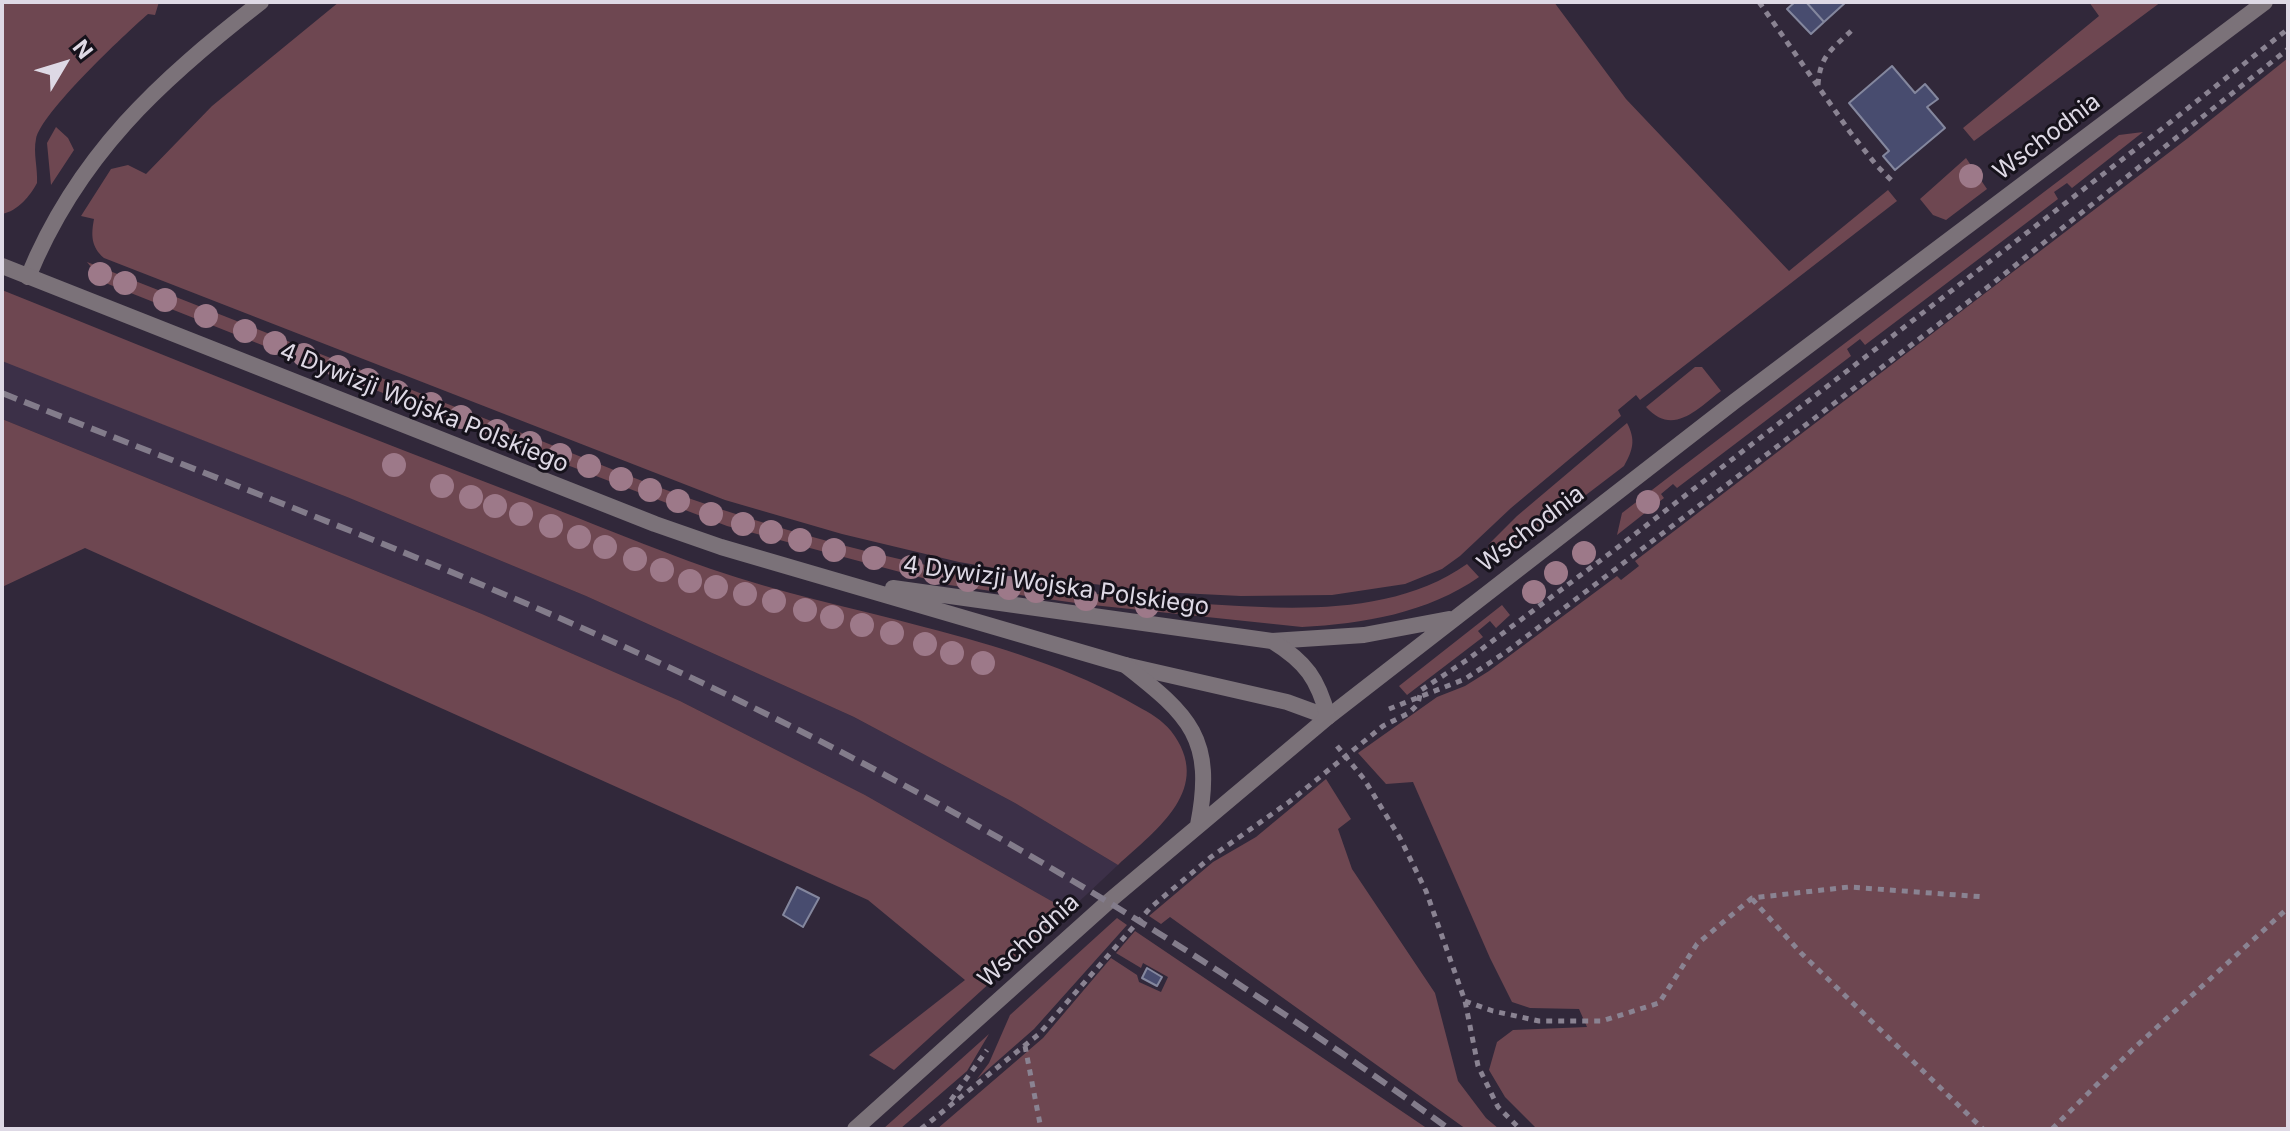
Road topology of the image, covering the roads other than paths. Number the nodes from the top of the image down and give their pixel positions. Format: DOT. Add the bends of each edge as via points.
graph roads {
  1 [pos="261,2"];
  2 [pos="2265,2"];
  3 [pos="2,266"];
  4 [pos="28,277"];
  5 [pos="832,579"];
  6 [pos="1454,618"];
  7 [pos="1272,641"];
  8 [pos="1125,665"];
  9 [pos="1328,717"];
  10 [pos="1198,825"];
  11 [pos="855,1129"];
  1 -- 4 [label="street" via="165,80 108,143 69,194"];
  2 -- 6 [label="street, Wschodnia"];
  3 -- 4 [label="street, 4 Dywizji Wojska Polskiego"];
  4 -- 5 [label="street, 4 Dywizji Wojska Polskiego" via="655,524"];
  5 -- 7 [label="street, 4 Dywizji Wojska Polskiego"];
  5 -- 8 [label="street, 4 Dywizji Wojska Polskiego"];
  6 -- 7 [label="street, 4 Dywizji Wojska Polskiego" via="1364,635"];
  6 -- 9 [label="street, Wschodnia"];
  7 -- 9 [label="street, 4 Dywizji Wojska Polskiego" via="1304,664 1323,696"];
  8 -- 9 [label="street, 4 Dywizji Wojska Polskiego" via="1287,702"];
  8 -- 10 [label="street, 4 Dywizji Wojska Polskiego" via="1167,697 1198,740 1205,782"];
  9 -- 10 [label="street, Wschodnia"];
  10 -- 11 [label="street, Wschodnia"];
}
